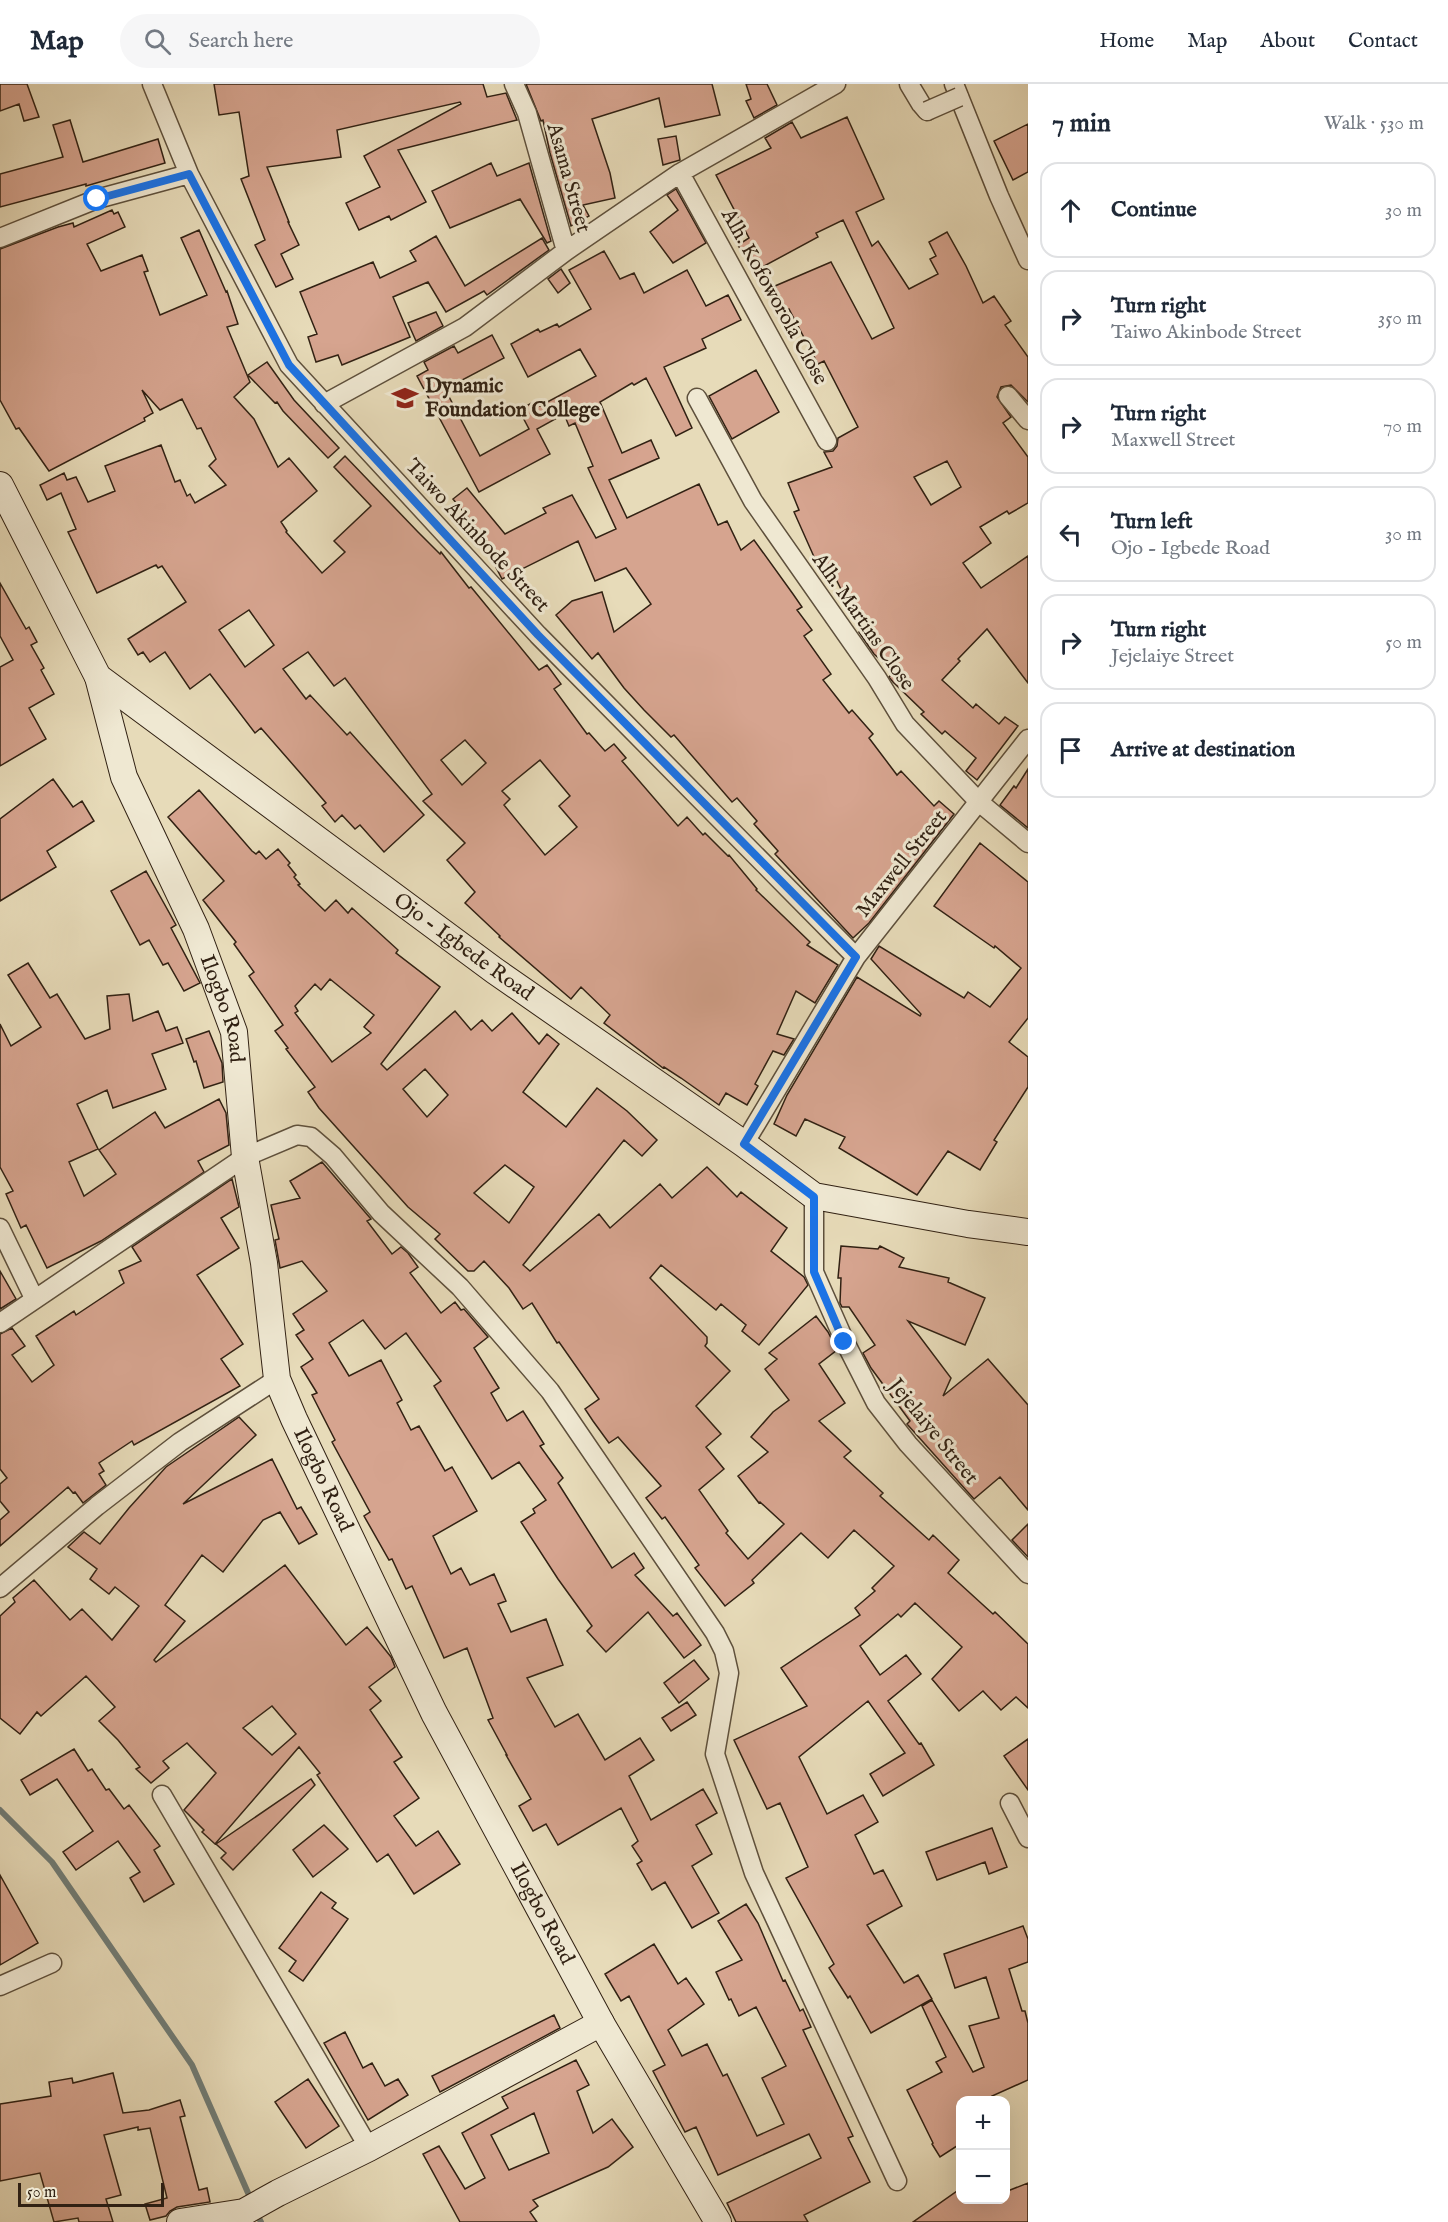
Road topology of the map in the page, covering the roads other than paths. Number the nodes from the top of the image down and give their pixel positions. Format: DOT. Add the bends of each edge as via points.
graph roads {
  1 [pos="152,84"];
  2 [pos="514,84"];
  3 [pos="836,84"];
  4 [pos="909,84"];
  5 [pos="958,94"];
  6 [pos="680,173"];
  7 [pos="189,174"];
  8 [pos="0,238"];
  9 [pos="566,251"];
  10 [pos="1028,260"];
  11 [pos="1008,396"];
  12 [pos="697,398"];
  13 [pos="324,404"];
  14 [pos="1028,420"];
  15 [pos="827,441"];
  16 [pos="4,500"];
  17 [pos="98,677"];
  18 [pos="1028,739"];
  19 [pos="979,802"];
  20 [pos="1028,843"];
  21 [pos="856,957"];
  22 [pos="744,1144"];
  23 [pos="245,1158"];
  24 [pos="814,1197"];
  25 [pos="0,1228"];
  26 [pos="1028,1232"];
  27 [pos="34,1298"];
  28 [pos="0,1323"];
  29 [pos="277,1379"];
  30 [pos="1028,1574"];
  31 [pos="0,1588"];
  32 [pos="162,1795"];
  33 [pos="1010,1803"];
  34 [pos="1028,1838"];
  35 [pos="52,1963"];
  36 [pos="0,1986"];
  37 [pos="601,2023"];
  38 [pos="369,2148"];
  39 [pos="897,2181"];
  40 [pos="180,2222"];
  41 [pos="718,2222"];
  1 -- 7 [label="street, Taiwo Akinbode Street"];
  2 -- 9 [label="street, Asama Street" via="527,114"];
  3 -- 6 [label="street"];
  4 -- 5 [label="street, bridge" via="927,111"];
  5 -- 10 [label="street"];
  6 -- 9 [label="street"];
  6 -- 15 [label="street, Alh. Kofoworola Close"];
  7 -- 8 [label="street" via="97,199"];
  7 -- 13 [label="street, Taiwo Akinbode Street" via="289,365"];
  9 -- 13 [label="street" via="465,327"];
  11 -- 14 [label="street"];
  12 -- 19 [label="street, Alh. Martins Close" via="753,501 905,723"];
  13 -- 21 [label="street, Taiwo Akinbode Street" via="538,635"];
  16 -- 17 [label="main road, Ojo - Igbede Road"];
  17 -- 22 [label="main road, Ojo - Igbede Road" via="495,971"];
  17 -- 23 [label="main road, Ilogbo Road" via="124,777 196,929 234,1032"];
  18 -- 19 [label="street, Maxwell Street"];
  19 -- 20 [label="street, Alh. Martins Close"];
  19 -- 21 [label="street, Maxwell Street"];
  21 -- 22 [label="street, Maxwell Street"];
  22 -- 24 [label="main road, Ojo - Igbede Road"];
  23 -- 27 [label="street"];
  23 -- 29 [label="main road, Ilogbo Road" via="264,1263"];
  23 -- 39 [label="street" via="297,1135 311,1137 333,1156 381,1213 460,1287 550,1391 715,1634 729,1673 715,1754 754,1873"];
  24 -- 26 [label="main road, Ojo - Igbede Road"];
  24 -- 30 [label="street, Jejelaiye Street" via="814,1272 876,1403 908,1444"];
  25 -- 27 [label="street"];
  27 -- 28 [label="street"];
  29 -- 31 [label="street" via="180,1442"];
  29 -- 37 [label="main road, Ilogbo Road" via="434,1713"];
  32 -- 38 [label="street"];
  33 -- 34 [label="street"];
  35 -- 36 [label="street"];
  37 -- 38 [label="main road"];
  37 -- 41 [label="main road, Ilogbo Road"];
  38 -- 40 [label="main road" via="244,2212"];
}
